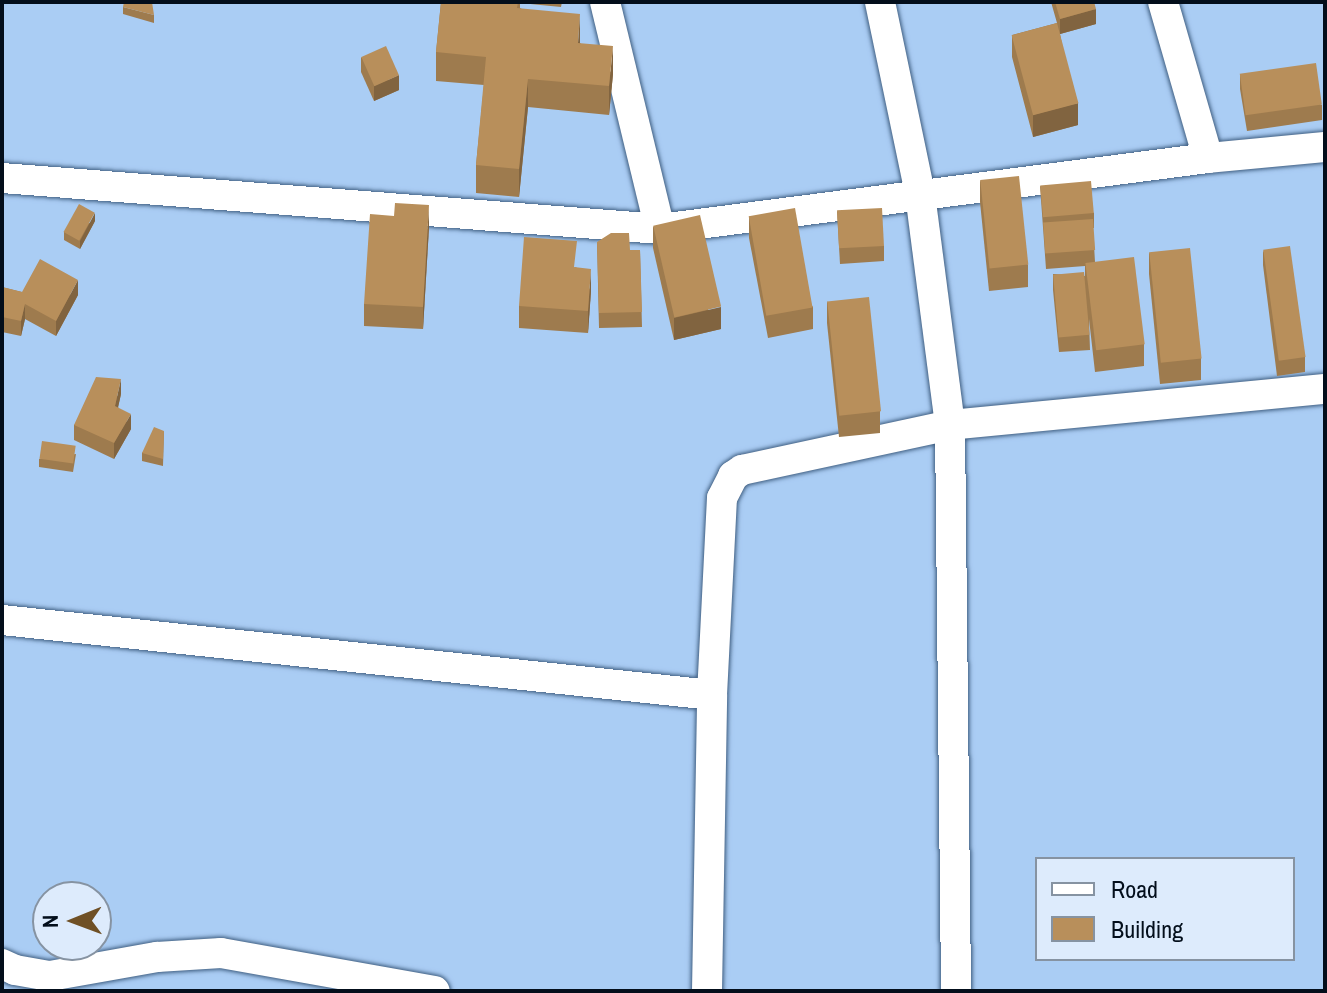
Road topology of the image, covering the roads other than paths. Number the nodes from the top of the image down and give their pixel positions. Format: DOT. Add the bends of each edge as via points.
graph roads {
  1 [pos="605,2"];
  2 [pos="880,2"];
  3 [pos="1163,2"];
  4 [pos="1325,147"];
  5 [pos="1208,158"];
  6 [pos="2,178"];
  7 [pos="920,194"];
  8 [pos="660,229"];
  9 [pos="1325,389"];
  10 [pos="950,425"];
  11 [pos="2,620"];
  12 [pos="712,695"];
  13 [pos="2,964"];
  14 [pos="435,991"];
  15 [pos="707,991"];
  16 [pos="956,991"];
  1 -- 8 [label="street"];
  2 -- 7 [label="street"];
  3 -- 5 [label="street"];
  4 -- 5 [label="street"];
  5 -- 7 [label="street"];
  6 -- 8 [label="street"];
  7 -- 8 [label="street"];
  7 -- 10 [label="street"];
  9 -- 10 [label="street"];
  10 -- 12 [label="street" via="733,476 722,498"];
  10 -- 16 [label="street"];
  11 -- 12 [label="street"];
  12 -- 15 [label="street"];
  13 -- 14 [label="street" via="50,976 157,957 221,953"];
}
